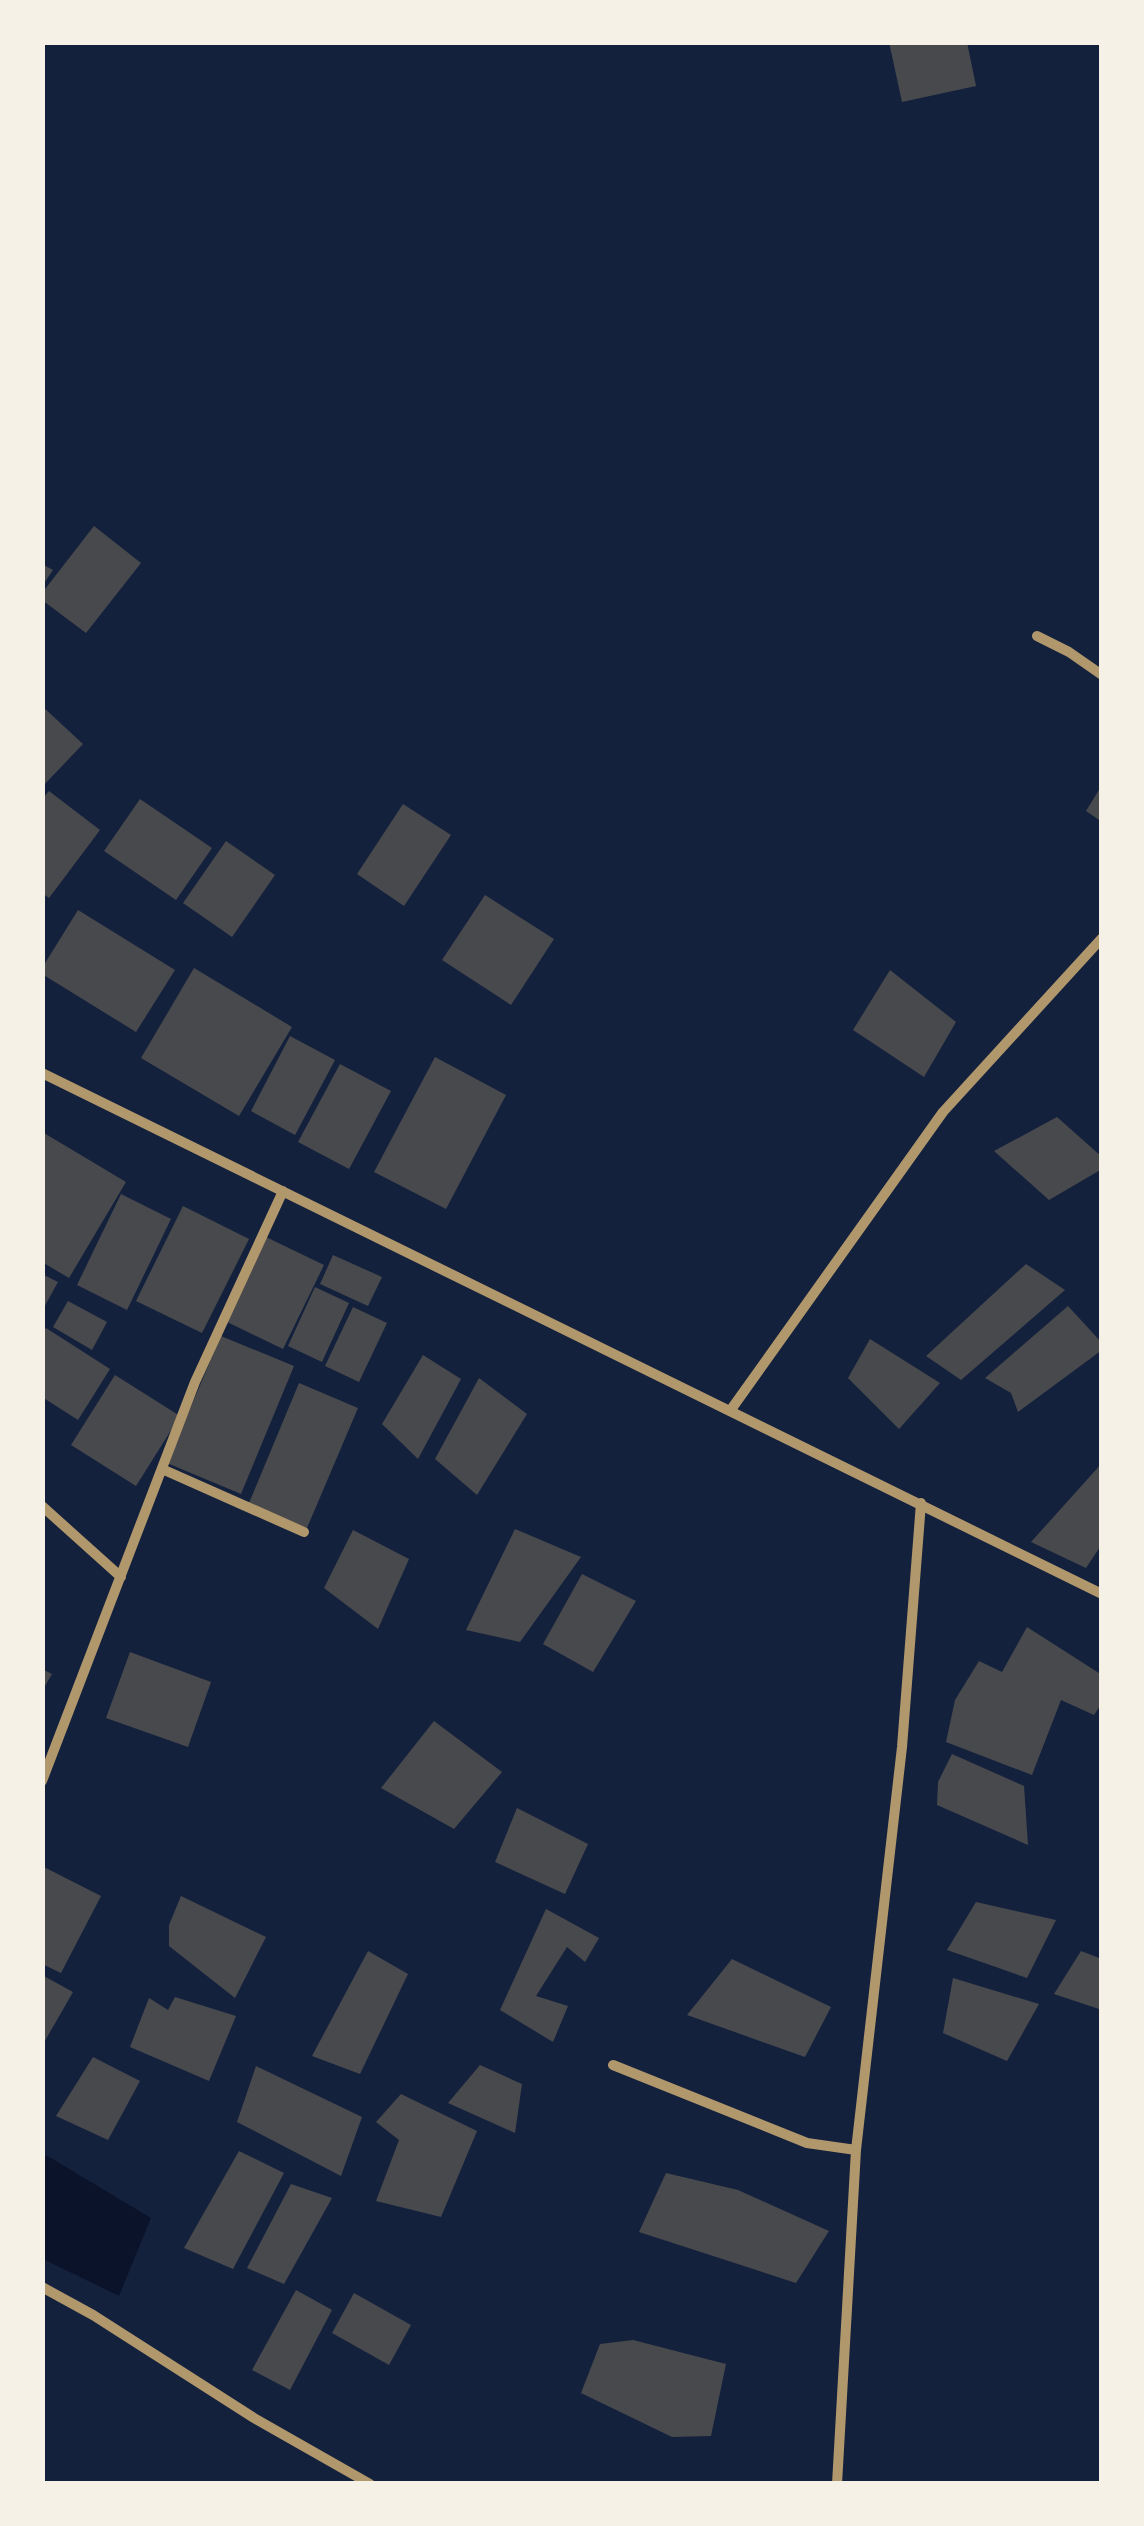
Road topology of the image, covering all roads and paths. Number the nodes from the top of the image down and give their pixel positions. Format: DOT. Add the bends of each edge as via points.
graph roads {
  1 [pos="1036,636"];
  2 [pos="1102,675"];
  3 [pos="1102,938"];
  4 [pos="42,1074"];
  5 [pos="283,1191"];
  6 [pos="730,1411"];
  7 [pos="162,1469"];
  8 [pos="921,1503"];
  9 [pos="42,1506"];
  10 [pos="304,1532"];
  11 [pos="121,1577"];
  12 [pos="1102,1594"];
  13 [pos="42,1782"];
  14 [pos="614,2065"];
  15 [pos="856,2150"];
  16 [pos="42,2287"];
  17 [pos="370,2484"];
  18 [pos="836,2484"];
  1 -- 2 [label="street"];
  3 -- 6 [label="street" via="943,1112"];
  4 -- 5 [label="street"];
  5 -- 6 [label="street"];
  5 -- 7 [label="street"];
  6 -- 8 [label="street"];
  7 -- 10 [label="street"];
  7 -- 11 [label="street"];
  8 -- 12 [label="street"];
  8 -- 15 [label="street" via="902,1747"];
  9 -- 11 [label="street"];
  11 -- 13 [label="street"];
  14 -- 15 [label="street" via="808,2143"];
  15 -- 18 [label="street"];
  16 -- 17 [label="street"];
}
